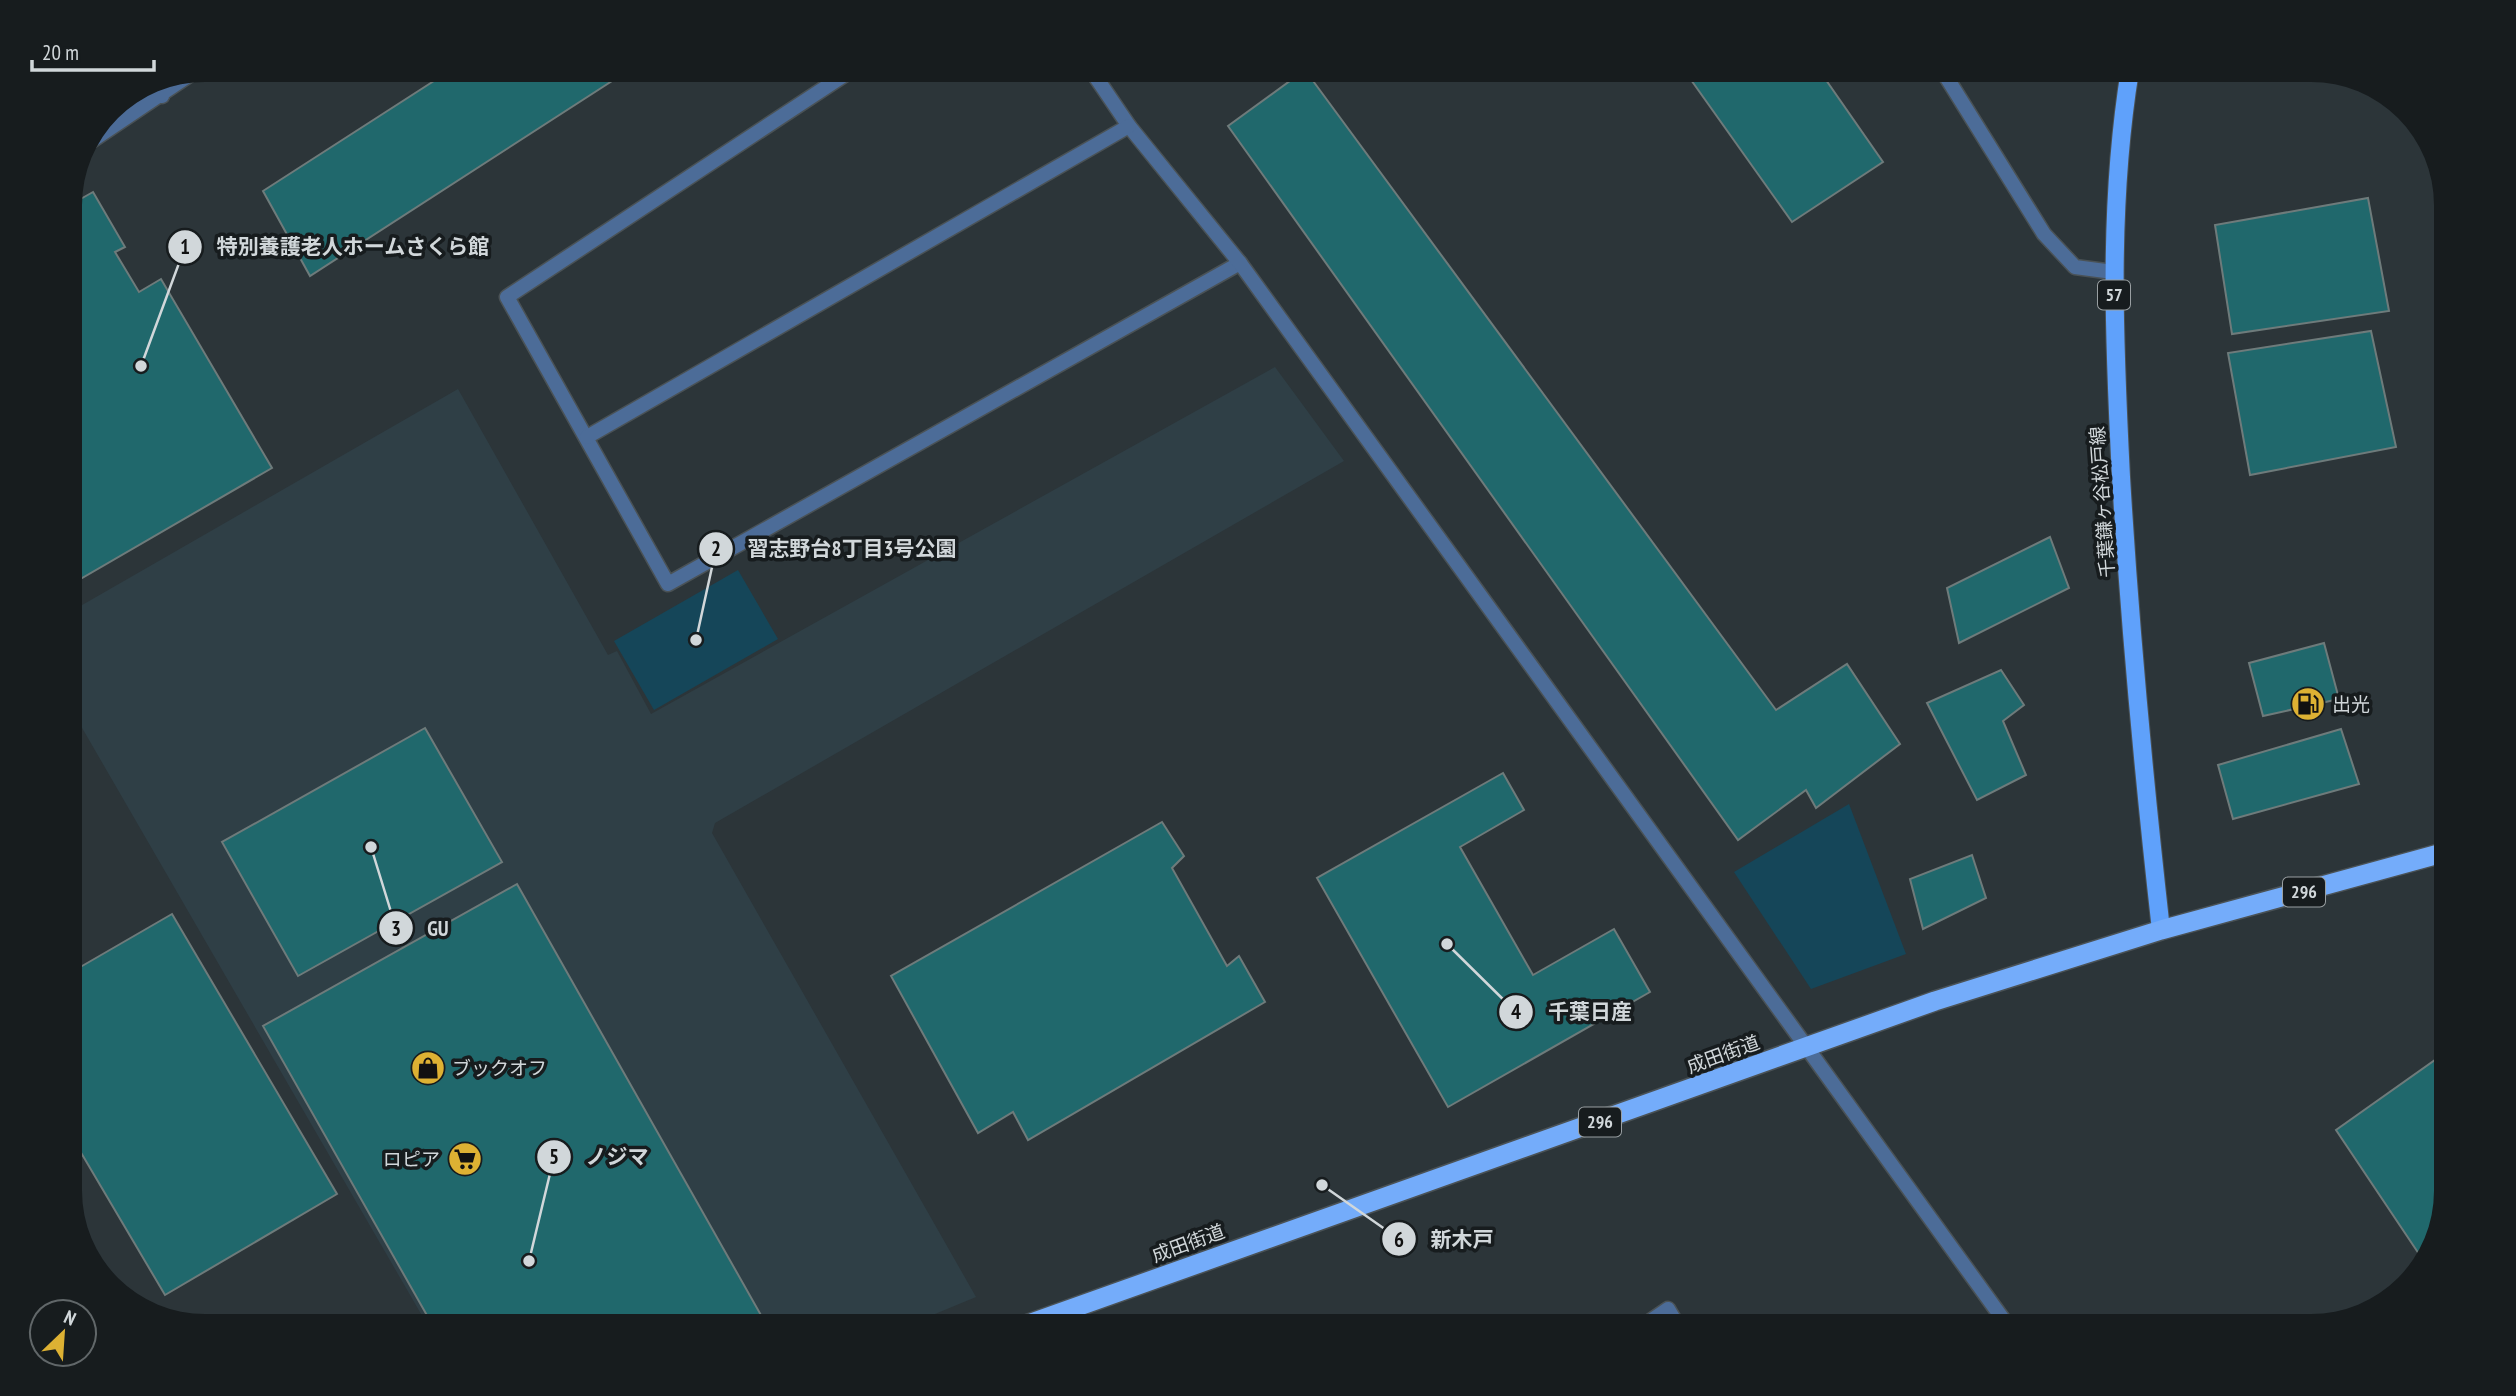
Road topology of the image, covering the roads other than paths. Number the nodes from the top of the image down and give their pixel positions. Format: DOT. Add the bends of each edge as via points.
graph roads {
  1 [pos="834,82"];
  2 [pos="1099,82"];
  3 [pos="1949,82"];
  4 [pos="2128,82"];
  5 [pos="176,86"];
  6 [pos="160,91"];
  7 [pos="162,96"];
  8 [pos="1129,126"];
  9 [pos="107,131"];
  10 [pos="1240,263"];
  11 [pos="2113,272"];
  12 [pos="587,437"];
  13 [pos="2434,855"];
  14 [pos="2161,930"];
  15 [pos="1806,1049"];
  16 [pos="1057,1314"];
  17 [pos="1999,1314"];
  1 -- 12 [label="street" via="507,297"];
  2 -- 8 [label="street"];
  3 -- 11 [label="street" via="2044,234 2075,267"];
  4 -- 11 [label="main road, 千葉鎌ヶ谷松戸線 / 57"];
  5 -- 7 [label="street"];
  6 -- 7 [label="street"];
  7 -- 9 [label="street"];
  8 -- 10 [label="street"];
  8 -- 12 [label="street"];
  10 -- 12 [label="street" via="668,584"];
  10 -- 15 [label="street"];
  11 -- 14 [label="main road, 千葉鎌ヶ谷松戸線 / 57" via="2139,736"];
  13 -- 14 [label="highway, 成田街道 / 296"];
  14 -- 15 [label="highway, 成田街道 / 296" via="1936,1001"];
  15 -- 16 [label="highway, 成田街道 / 296"];
  15 -- 17 [label="street"];
}
